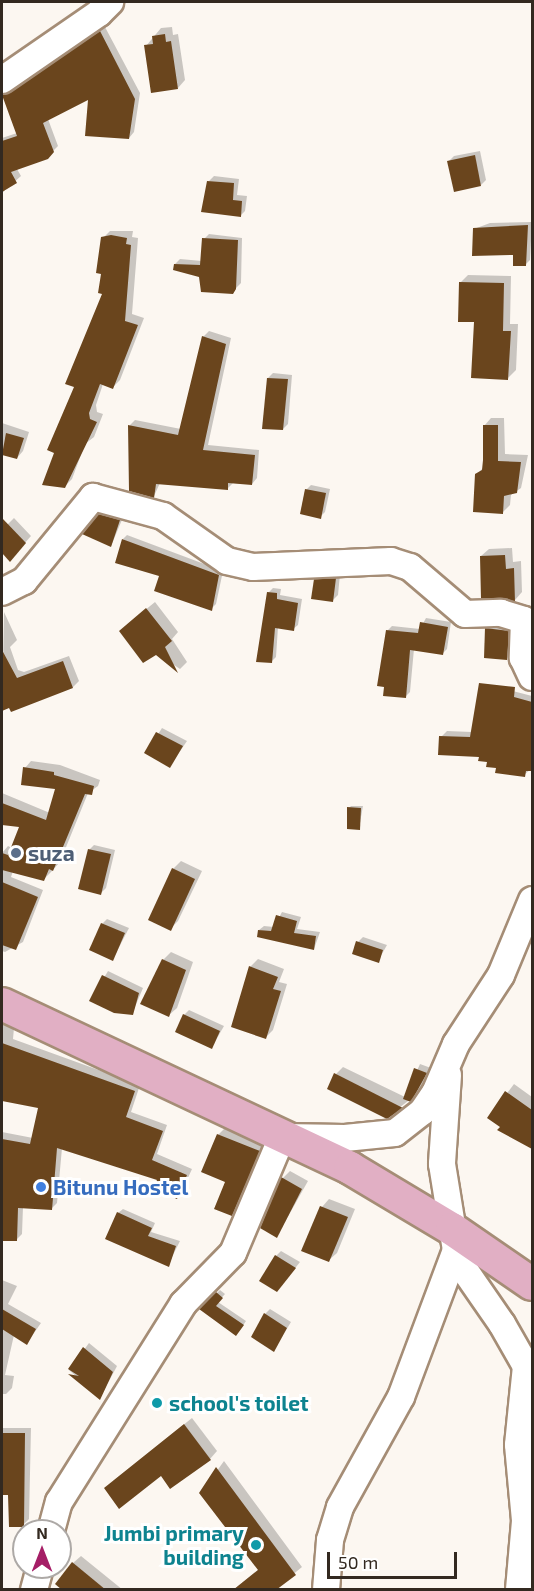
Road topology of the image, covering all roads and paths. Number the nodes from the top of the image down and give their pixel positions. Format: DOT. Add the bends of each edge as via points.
graph roads {
  1 [pos="110,2"];
  2 [pos="2,80"];
  3 [pos="2,592"];
  4 [pos="532,676"];
  5 [pos="532,900"];
  6 [pos="2,1004"];
  7 [pos="456,1044"];
  8 [pos="282,1137"];
  9 [pos="454,1239"];
  10 [pos="532,1284"];
  11 [pos="54,1519"];
  12 [pos="326,1590"];
  13 [pos="519,1590"];
  1 -- 2 [label="street"];
  3 -- 4 [label="street" via="24,581 93,497 163,516 227,561 253,567 391,561 410,567 465,614 501,613 524,620 523,658"];
  5 -- 7 [label="street" via="501,975"];
  6 -- 8 [label="main road"];
  7 -- 8 [label="street" via="435,1093 422,1112 395,1133 345,1138"];
  7 -- 9 [label="street" via="448,1076 442,1164"];
  8 -- 9 [label="main road" via="350,1168"];
  8 -- 11 [label="street" via="233,1253 183,1304 59,1502"];
  9 -- 10 [label="main road"];
  9 -- 12 [label="street" via="401,1397 340,1507 330,1540"];
  9 -- 13 [label="street" via="466,1272 526,1366 518,1445 525,1521"];
}
